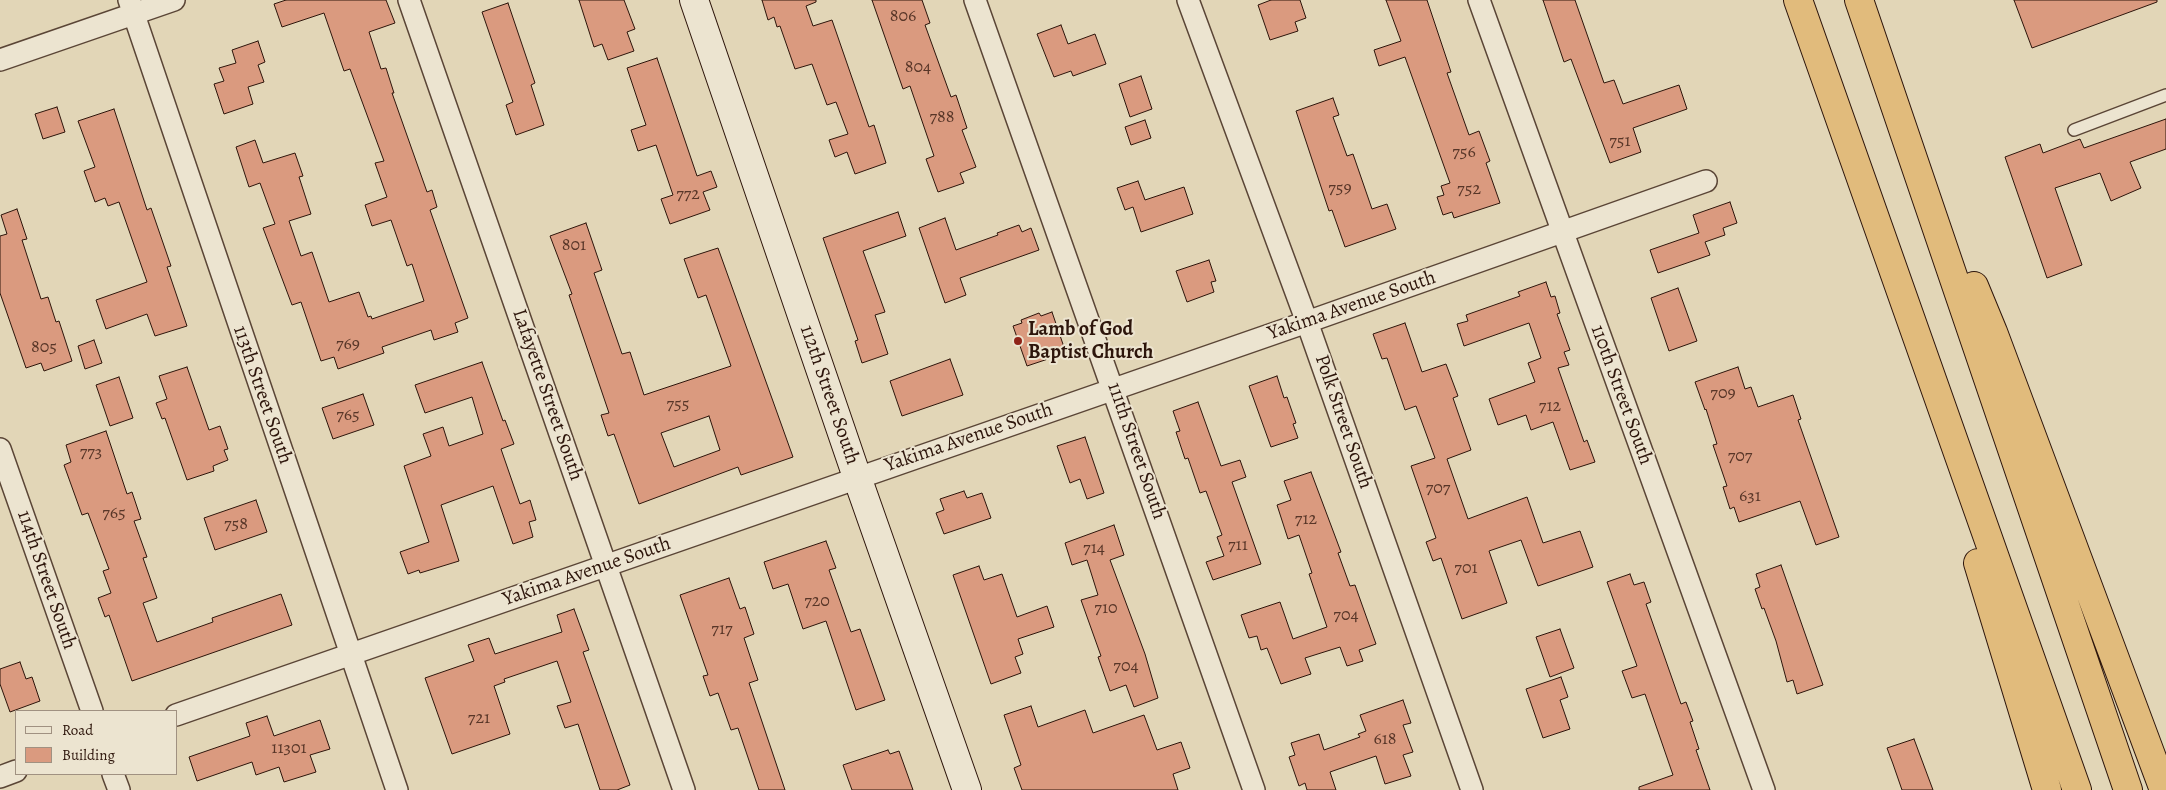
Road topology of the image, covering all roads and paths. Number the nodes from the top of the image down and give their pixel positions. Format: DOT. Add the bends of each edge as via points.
graph roads {
  1 [pos="174,0"];
  2 [pos="409,0"];
  3 [pos="694,0"];
  4 [pos="975,0"];
  5 [pos="1188,0"];
  6 [pos="1479,0"];
  7 [pos="1798,0"];
  8 [pos="1859,0"];
  9 [pos="131,7"];
  10 [pos="1879,59"];
  11 [pos="0,60"];
  12 [pos="1826,80"];
  13 [pos="2166,95"];
  14 [pos="2074,130"];
  15 [pos="1706,181"];
  16 [pos="1562,231"];
  17 [pos="1308,322"];
  18 [pos="1114,388"];
  19 [pos="0,449"];
  20 [pos="857,478"];
  21 [pos="606,565"];
  22 [pos="350,655"];
  23 [pos="92,710"];
  24 [pos="178,714"];
  25 [pos="15,771"];
  26 [pos="113,775"];
  27 [pos="0,777"];
  28 [pos="119,790"];
  29 [pos="397,790"];
  30 [pos="684,790"];
  31 [pos="967,790"];
  32 [pos="1254,790"];
  33 [pos="1472,790"];
  34 [pos="1764,790"];
  35 [pos="2047,790"];
  36 [pos="2077,790"];
  37 [pos="2128,790"];
  38 [pos="2164,790"];
  1 -- 9 [label="street"];
  2 -- 21 [label="street, Lafayette Street South"];
  3 -- 20 [label="main road, 112th Street South"];
  4 -- 18 [label="street, 111th Street South"];
  5 -- 17 [label="street, Polk Street South"];
  6 -- 16 [label="street, 110th Street South"];
  7 -- 12 [label="highway"];
  8 -- 10 [label="highway"];
  9 -- 11 [label="street"];
  9 -- 22 [label="street, 113th Street South"];
  10 -- 37 [label="highway"];
  10 -- 38 [label="highway" via="1993,332"];
  12 -- 35 [label="highway"];
  12 -- 36 [label="highway"];
  13 -- 14 [label="lane"];
  15 -- 16 [label="street, Yakima Avenue South"];
  16 -- 17 [label="street, Yakima Avenue South"];
  16 -- 34 [label="street, 110th Street South"];
  17 -- 18 [label="street, Yakima Avenue South"];
  17 -- 33 [label="street, Polk Street South"];
  18 -- 20 [label="street, Yakima Avenue South"];
  18 -- 32 [label="street, 111th Street South"];
  19 -- 23 [label="street, 114th Street South"];
  20 -- 21 [label="street, Yakima Avenue South"];
  20 -- 31 [label="main road, 112th Street South"];
  21 -- 22 [label="street, Yakima Avenue South"];
  21 -- 30 [label="street, Lafayette Street South"];
  22 -- 24 [label="street, Yakima Avenue South"];
  22 -- 29 [label="street, 113th Street South"];
  25 -- 27 [label="street"];
  26 -- 28 [label="street"];
}
